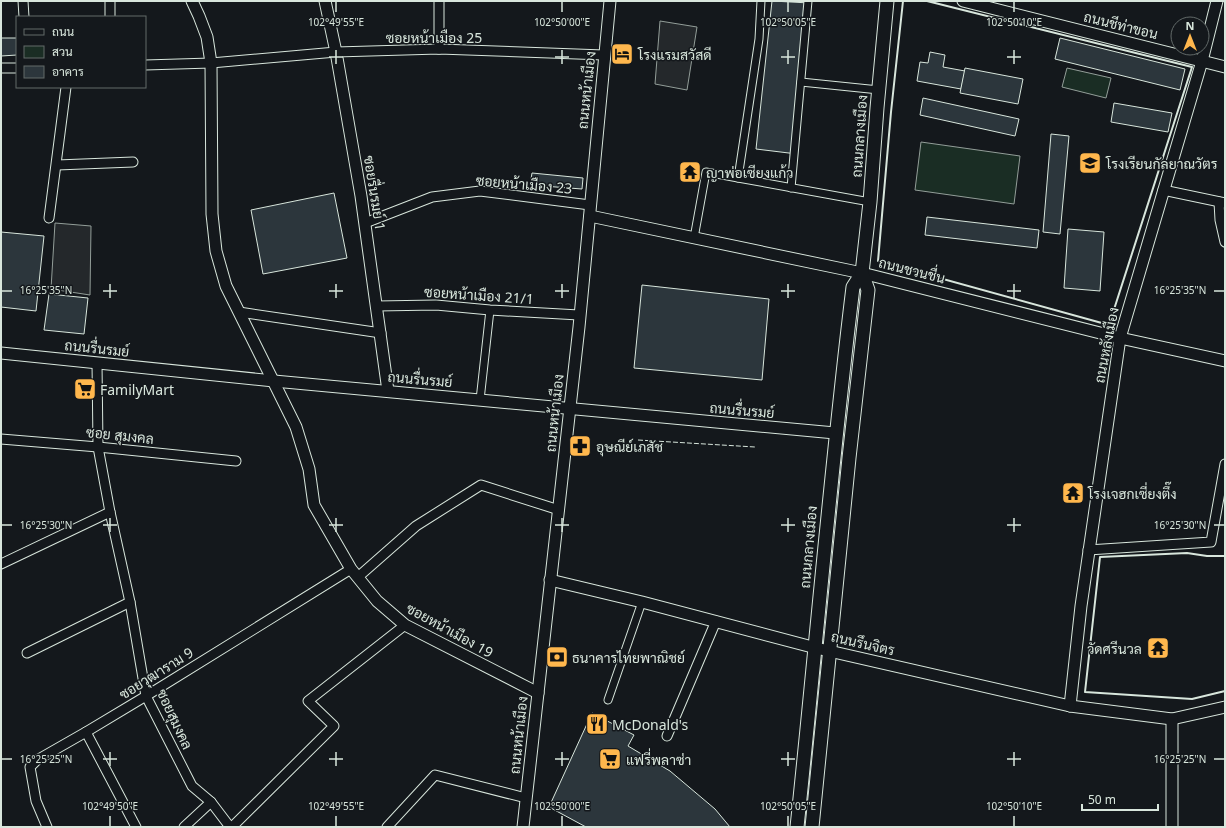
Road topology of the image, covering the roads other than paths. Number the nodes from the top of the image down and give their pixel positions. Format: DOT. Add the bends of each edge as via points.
graph roads {
  1 [pos="23,1"];
  2 [pos="110,1"];
  3 [pos="192,1"];
  4 [pos="325,1"];
  5 [pos="439,1"];
  6 [pos="610,1"];
  7 [pos="761,1"];
  8 [pos="808,1"];
  9 [pos="887,1"];
  10 [pos="963,1"];
  11 [pos="1217,1"];
  12 [pos="24,16"];
  13 [pos="110,16"];
  14 [pos="439,49"];
  15 [pos="336,52"];
  16 [pos="604,55"];
  17 [pos="1202,61"];
  18 [pos="211,63"];
  19 [pos="146,65"];
  20 [pos="1225,67"];
  21 [pos="1,68"];
  22 [pos="16,68"];
  23 [pos="801,82"];
  24 [pos="66,88"];
  25 [pos="879,90"];
  26 [pos="133,162"];
  27 [pos="57,164"];
  28 [pos="738,178"];
  29 [pos="791,188"];
  30 [pos="1163,190"];
  31 [pos="870,202"];
  32 [pos="1222,202"];
  33 [pos="590,210"];
  34 [pos="49,218"];
  35 [pos="365,223"];
  36 [pos="694,238"];
  37 [pos="1225,242"];
  38 [pos="862,273"];
  39 [pos="377,306"];
  40 [pos="490,310"];
  41 [pos="239,312"];
  42 [pos="580,315"];
  43 [pos="380,333"];
  44 [pos="1120,338"];
  45 [pos="1,353"];
  46 [pos="1225,361"];
  47 [pos="97,363"];
  48 [pos="274,381"];
  49 [pos="388,391"];
  50 [pos="480,400"];
  51 [pos="570,409"];
  52 [pos="835,433"];
  53 [pos="852,436"];
  54 [pos="1,439"];
  55 [pos="98,447"];
  56 [pos="236,461"];
  57 [pos="1225,464"];
  58 [pos="559,510"];
  59 [pos="110,512"];
  60 [pos="1088,550"];
  61 [pos="1,564"];
  62 [pos="355,573"];
  63 [pos="550,580"];
  64 [pos="130,602"];
  65 [pos="642,602"];
  66 [pos="716,621"];
  67 [pos="405,625"];
  68 [pos="816,648"];
  69 [pos="830,650"];
  70 [pos="27,653"];
  71 [pos="538,693"];
  72 [pos="146,696"];
  73 [pos="608,700"];
  74 [pos="1070,706"];
  75 [pos="1225,707"];
  76 [pos="1172,719"];
  77 [pos="86,732"];
  78 [pos="667,736"];
  79 [pos="526,798"];
  80 [pos="211,802"];
  81 [pos="47,827"];
  82 [pos="136,827"];
  83 [pos="184,827"];
  84 [pos="231,827"];
  85 [pos="387,827"];
  86 [pos="523,827"];
  87 [pos="797,827"];
  88 [pos="812,827"];
  89 [pos="1172,827"];
  1 -- 12 [label="street"];
  2 -- 13 [label="street"];
  3 -- 18 [label="street, ซอยหน้าเมือง 19" via="207,37"];
  4 -- 15 [label="street, ซอยรื่นรมย์ 1"];
  5 -- 14 [label="street"];
  6 -- 16 [label="street, ถนนหน้าเมือง"];
  7 -- 28 [label="street" via="759,39"];
  8 -- 23 [label="street"];
  9 -- 25 [label="main road, ถนนกลางเมือง"];
  10 -- 17 [label="street, ถนนชีท่าขอน"];
  11 -- 17 [label="street, ถนนหลังเมือง"];
  14 -- 15 [label="street, ซอยหน้าเมือง 25"];
  14 -- 16 [label="street, ซอยหน้าเมือง 25"];
  15 -- 18 [label="street, ซอยหน้าเมือง 25"];
  15 -- 35 [label="street, ซอยรื่นรมย์ 1"];
  16 -- 33 [label="street, ถนนหน้าเมือง"];
  17 -- 20 [label="street, ถนนชีท่าขอน"];
  17 -- 30 [label="street, ถนนหลังเมือง"];
  18 -- 19 [label="street, ซอยหน้าเมือง 25"];
  18 -- 41 [label="street, ซอยหน้าเมือง 19" via="212,214 216,251 226,286"];
  21 -- 22 [label="street"];
  23 -- 25 [label="street"];
  23 -- 29 [label="street"];
  24 -- 27 [label="street"];
  25 -- 31 [label="main road, ถนนกลางเมือง"];
  26 -- 27 [label="street"];
  27 -- 34 [label="street"];
  28 -- 29 [label="street"];
  28 -- 36 [label="street" via="706,172"];
  29 -- 31 [label="street"];
  30 -- 32 [label="street"];
  30 -- 44 [label="street, ถนนหลังเมือง"];
  31 -- 38 [label="main road, ถนนกลางเมือง"];
  32 -- 37 [label="street" via="1220,220"];
  33 -- 35 [label="street, ซอยหน้าเมือง 23" via="480,191 432,197"];
  33 -- 36 [label="street, ถนนชวนชื่น"];
  33 -- 42 [label="street, ถนนหน้าเมือง"];
  35 -- 39 [label="street, ซอยรื่นรมย์ 1"];
  36 -- 38 [label="street, ถนนชวนชื่น"];
  38 -- 44 [label="street, ถนนชวนชื่น"];
  38 -- 52 [label="main road, ถนนกลางเมือง" via="853,287"];
  38 -- 53 [label="main road, ถนนกลางเมือง" via="868,290"];
  39 -- 40 [label="street, ซอยหน้าเมือง 21/1" via="436,305"];
  39 -- 43 [label="street, ซอยรื่นรมย์ 1"];
  40 -- 42 [label="street, ซอยหน้าเมือง 21/1"];
  40 -- 50 [label="street"];
  41 -- 43 [label="street"];
  41 -- 48 [label="street, ซอยหน้าเมือง 19"];
  42 -- 51 [label="street, ถนนหน้าเมือง"];
  43 -- 49 [label="street, ซอยรื่นรมย์ 1"];
  44 -- 46 [label="street, ถนนชวนชื่น"];
  44 -- 60 [label="street, ถนนหลังเมือง"];
  45 -- 47 [label="street, ถนนรื่นรมย์"];
  47 -- 48 [label="street, ถนนรื่นรมย์"];
  47 -- 55 [label="street, ซอยสุมงคล"];
  48 -- 49 [label="street, ถนนรื่นรมย์"];
  48 -- 62 [label="street, ซอยหน้าเมือง 19" via="296,427 309,469 314,505"];
  49 -- 50 [label="street, ถนนรื่นรมย์"];
  50 -- 51 [label="street, ถนนรื่นรมย์"];
  51 -- 52 [label="street, ถนนรื่นรมย์"];
  51 -- 58 [label="street, ถนนหน้าเมือง"];
  52 -- 53 [label="main road"];
  52 -- 68 [label="main road, ถนนกลางเมือง"];
  53 -- 69 [label="main road, ถนนกลางเมือง"];
  54 -- 55 [label="street, ซอย สุมงคล"];
  55 -- 56 [label="street, ซอย สุมงคล"];
  55 -- 59 [label="street, ซอยสุมงคล"];
  57 -- 60 [label="street" via="1210,542"];
  58 -- 62 [label="street, ซอยวุฒาราม 9" via="481,485 416,526"];
  58 -- 63 [label="street, ถนนหน้าเมือง"];
  59 -- 61 [label="street"];
  59 -- 64 [label="street, ซอยสุมงคล"];
  60 -- 74 [label="street, ถนนหลังเมือง"];
  62 -- 67 [label="street, ซอยหน้าเมือง 19" via="377,601"];
  62 -- 72 [label="street, ซอยวุฒาราม 9"];
  63 -- 65 [label="street, ถนนรึนจิตร"];
  63 -- 71 [label="street, ถนนหน้าเมือง"];
  64 -- 70 [label="street"];
  64 -- 72 [label="street, ซอยสุมงคล"];
  65 -- 66 [label="street, ถนนรึนจิตร"];
  65 -- 73 [label="street"];
  66 -- 68 [label="street, ถนนรึนจิตร"];
  66 -- 78 [label="street"];
  67 -- 71 [label="street, ซอยหน้าเมือง 19"];
  67 -- 84 [label="street, ซอยสุมงคล" via="308,702 334,726"];
  68 -- 69 [label="street, ถนนรึนจิตร"];
  68 -- 87 [label="main road, ถนนกลางเมือง"];
  69 -- 74 [label="street, ถนนรึนจิตร"];
  69 -- 88 [label="main road, ถนนกลางเมือง"];
  71 -- 79 [label="street, ถนนหน้าเมือง"];
  72 -- 77 [label="street, ซอยวุฒาราม 9"];
  72 -- 80 [label="street, ซอยสุมงคล" via="192,786"];
  74 -- 76 [label="street, ถนนรึนจิตร"];
  75 -- 76 [label="street"];
  76 -- 89 [label="street"];
  77 -- 81 [label="street, ซอยวุฒาราม 9" via="36,760 30,767 36,801"];
  77 -- 82 [label="street"];
  79 -- 85 [label="street" via="435,775"];
  79 -- 86 [label="street, ถนนหน้าเมือง"];
  80 -- 83 [label="street"];
  80 -- 84 [label="street, ซอยสุมงคล"];
}
